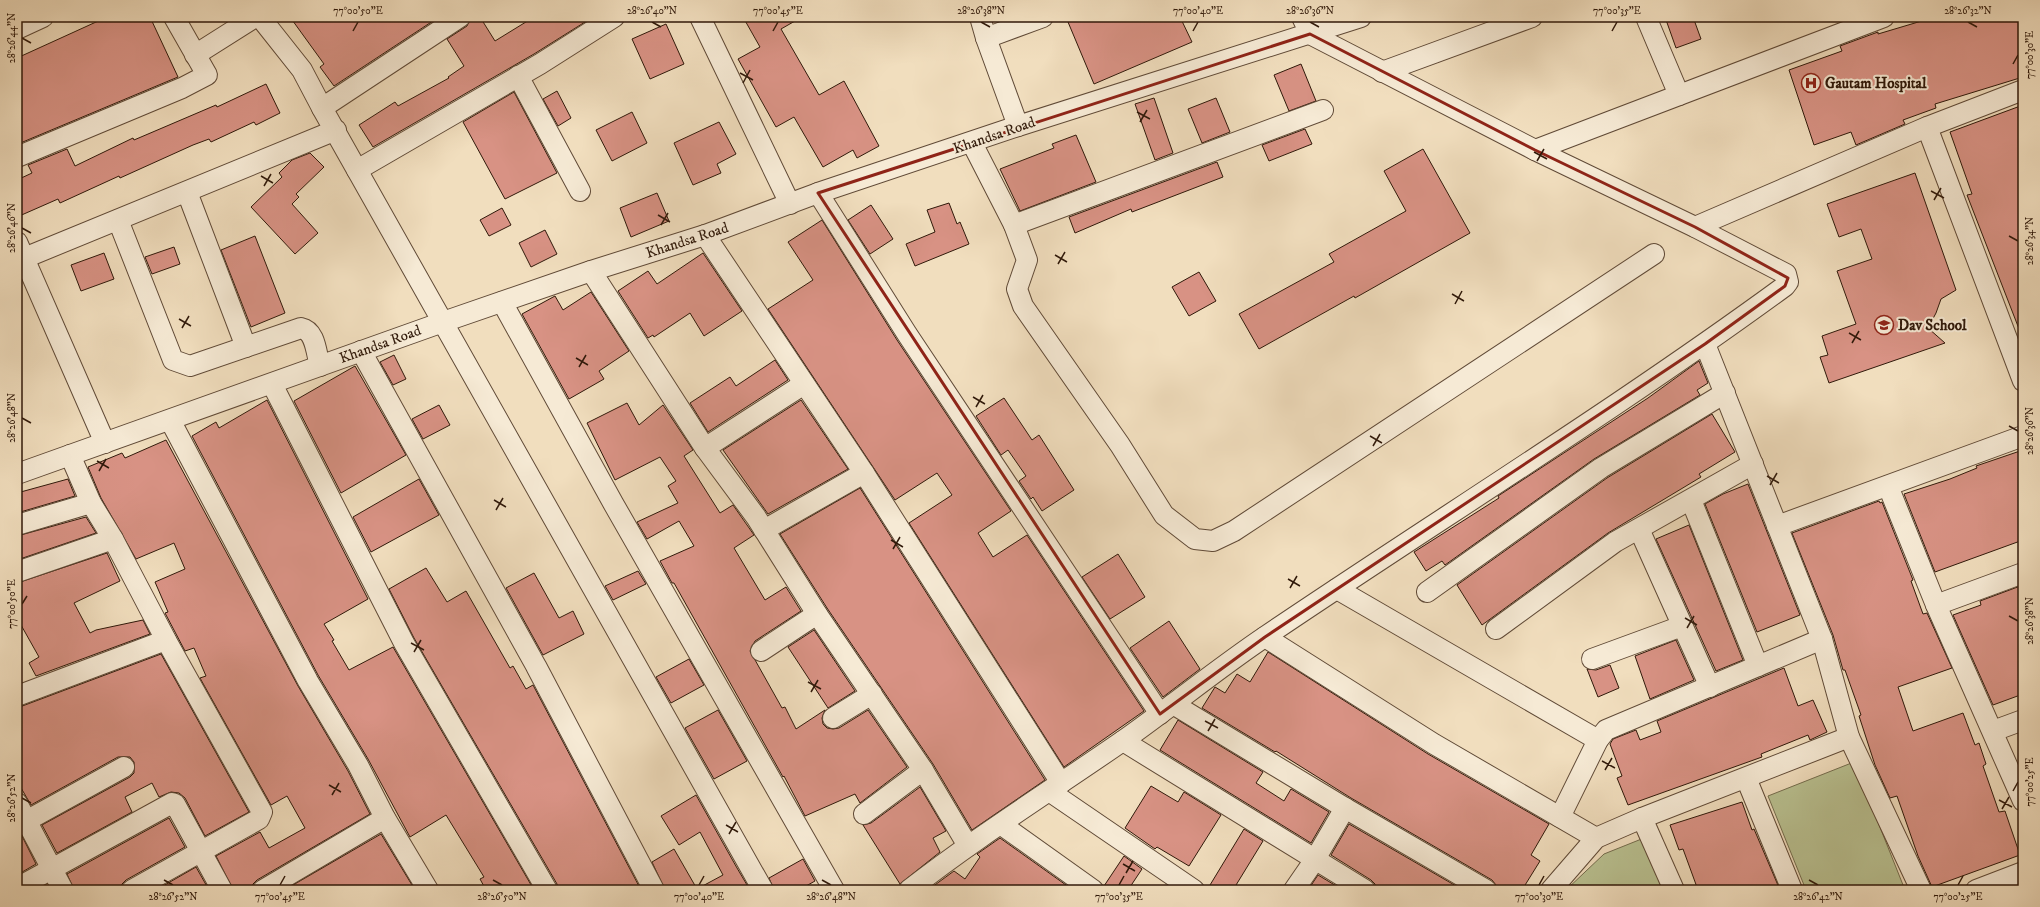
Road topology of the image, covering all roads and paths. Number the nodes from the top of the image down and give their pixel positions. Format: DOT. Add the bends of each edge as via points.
graph roads {
  1 [pos="43,17"];
  2 [pos="174,17"];
  3 [pos="255,17"];
  4 [pos="260,17"];
  5 [pos="459,17"];
  6 [pos="614,17"];
  7 [pos="700,17"];
  8 [pos="980,17"];
  9 [pos="1043,17"];
  10 [pos="1361,17"];
  11 [pos="1532,17"];
  12 [pos="1646,17"];
  13 [pos="1884,17"];
  14 [pos="1306,26"];
  15 [pos="17,29"];
  16 [pos="986,38"];
  17 [pos="195,55"];
  18 [pos="1382,72"];
  19 [pos="518,76"];
  20 [pos="2023,90"];
  21 [pos="1679,95"];
  22 [pos="322,108"];
  23 [pos="1323,110"];
  24 [pos="1018,126"];
  25 [pos="1927,127"];
  26 [pos="336,130"];
  27 [pos="972,143"];
  28 [pos="1535,150"];
  29 [pos="17,157"];
  30 [pos="358,170"];
  31 [pos="580,191"];
  32 [pos="187,192"];
  33 [pos="818,193"];
  34 [pos="790,204"];
  35 [pos="118,220"];
  36 [pos="1014,225"];
  37 [pos="1695,227"];
  38 [pos="705,235"];
  39 [pos="19,254"];
  40 [pos="1654,254"];
  41 [pos="591,271"];
  42 [pos="502,302"];
  43 [pos="443,322"];
  44 [pos="1705,344"];
  45 [pos="246,347"];
  46 [pos="361,351"];
  47 [pos="320,366"];
  48 [pos="2023,381"];
  49 [pos="272,384"];
  50 [pos="804,384"];
  51 [pos="1725,393"];
  52 [pos="170,420"];
  53 [pos="2023,436"];
  54 [pos="105,443"];
  55 [pos="705,448"];
  56 [pos="70,455"];
  57 [pos="1753,464"];
  58 [pos="864,473"];
  59 [pos="17,474"];
  60 [pos="1888,486"];
  61 [pos="1691,500"];
  62 [pos="91,503"];
  63 [pos="17,525"];
  64 [pos="1777,526"];
  65 [pos="1639,529"];
  66 [pos="764,530"];
  67 [pos="113,539"];
  68 [pos="17,572"];
  69 [pos="2023,572"];
  70 [pos="1337,589"];
  71 [pos="1427,592"];
  72 [pos="1936,605"];
  73 [pos="817,614"];
  74 [pos="1682,626"];
  75 [pos="1496,629"];
  76 [pos="1265,637"];
  77 [pos="1822,639"];
  78 [pos="166,640"];
  79 [pos="761,652"];
  80 [pos="1592,659"];
  81 [pos="1758,666"];
  82 [pos="1710,687"];
  83 [pos="872,694"];
  84 [pos="17,696"];
  85 [pos="1167,709"];
  86 [pos="833,718"];
  87 [pos="2023,720"];
  88 [pos="1993,731"];
  89 [pos="1849,737"];
  90 [pos="1598,740"];
  91 [pos="1123,741"];
  92 [pos="124,767"];
  93 [pos="923,770"];
  94 [pos="1746,778"];
  95 [pos="1055,787"];
  96 [pos="2023,801"];
  97 [pos="17,803"];
  98 [pos="1345,808"];
  99 [pos="864,814"];
  100 [pos="1560,817"];
  101 [pos="385,818"];
  102 [pos="1642,818"];
  103 [pos="22,824"];
  104 [pos="1002,825"];
  105 [pos="1596,838"];
  106 [pos="968,846"];
  107 [pos="201,850"];
  108 [pos="1314,861"];
  109 [pos="52,870"];
  110 [pos="2023,872"];
  111 [pos="287,884"];
  112 [pos="17,888"];
  113 [pos="1554,888"];
  114 [pos="63,890"];
  115 [pos="132,890"];
  116 [pos="222,890"];
  117 [pos="263,890"];
  118 [pos="428,890"];
  119 [pos="547,890"];
  120 [pos="654,890"];
  121 [pos="763,890"];
  122 [pos="834,890"];
  123 [pos="909,890"];
  124 [pos="1093,890"];
  125 [pos="1194,890"];
  126 [pos="1294,890"];
  127 [pos="1365,890"];
  128 [pos="1486,890"];
  129 [pos="1674,890"];
  130 [pos="1792,890"];
  131 [pos="1921,890"];
  132 [pos="1976,890"];
  1 -- 15 [label="street"];
  2 -- 17 [label="street"];
  3 -- 17 [label="street"];
  4 -- 22 [label="street" via="302,70"];
  5 -- 22 [label="street"];
  6 -- 19 [label="street"];
  7 -- 34 [label="street"];
  8 -- 16 [label="street"];
  9 -- 16 [label="street"];
  10 -- 14 [label="street, Khandsa Road"];
  11 -- 18 [label="street"];
  12 -- 21 [label="street"];
  13 -- 21 [label="street"];
  14 -- 18 [label="street"];
  14 -- 24 [label="street, Khandsa Road"];
  16 -- 24 [label="street"];
  17 -- 29 [label="street" via="207,75 182,88"];
  18 -- 28 [label="street"];
  19 -- 30 [label="street"];
  19 -- 31 [label="street"];
  20 -- 25 [label="street"];
  21 -- 28 [label="street"];
  22 -- 26 [label="street"];
  23 -- 36 [label="street"];
  24 -- 27 [label="street, Khandsa Road"];
  25 -- 37 [label="street"];
  25 -- 48 [label="street"];
  26 -- 30 [label="street"];
  26 -- 32 [label="street"];
  27 -- 33 [label="street, Khandsa Road"];
  27 -- 36 [label="street"];
  28 -- 37 [label="street"];
  30 -- 43 [label="street"];
  32 -- 35 [label="street"];
  32 -- 45 [label="street"];
  33 -- 34 [label="street, Khandsa Road"];
  33 -- 85 [label="street" via="907,334"];
  34 -- 38 [label="street, Khandsa Road"];
  35 -- 39 [label="street"];
  35 -- 45 [label="street" via="173,360 190,366"];
  36 -- 40 [label="street" via="1027,260 1017,289 1032,320 1120,446 1164,516 1194,539 1213,541 1234,531 1344,461"];
  37 -- 44 [label="street" via="1786,274 1788,278 1785,286"];
  38 -- 41 [label="street, Khandsa Road"];
  38 -- 50 [label="street"];
  39 -- 54 [label="street"];
  41 -- 42 [label="street, Khandsa Road"];
  41 -- 55 [label="street"];
  42 -- 43 [label="street, Khandsa Road"];
  42 -- 122 [label="street" via="613,503"];
  43 -- 46 [label="street, Khandsa Road"];
  43 -- 121 [label="street"];
  44 -- 51 [label="street"];
  44 -- 70 [label="street"];
  45 -- 47 [label="street" via="301,328 311,334"];
  46 -- 47 [label="street, Khandsa Road"];
  46 -- 120 [label="street" via="536,666"];
  47 -- 49 [label="street, Khandsa Road"];
  49 -- 52 [label="street, Khandsa Road"];
  49 -- 119 [label="street" via="404,643"];
  50 -- 55 [label="street"];
  50 -- 58 [label="street"];
  51 -- 57 [label="street"];
  51 -- 71 [label="street" via="1601,468"];
  52 -- 54 [label="street, Khandsa Road"];
  52 -- 101 [label="street" via="304,674"];
  53 -- 60 [label="street"];
  54 -- 56 [label="street, Khandsa Road"];
  55 -- 66 [label="street"];
  56 -- 59 [label="street, Khandsa Road"];
  56 -- 62 [label="street"];
  57 -- 61 [label="street"];
  57 -- 64 [label="street"];
  58 -- 66 [label="street"];
  58 -- 95 [label="street"];
  60 -- 64 [label="street"];
  60 -- 72 [label="street"];
  61 -- 65 [label="street"];
  61 -- 81 [label="street"];
  62 -- 63 [label="street"];
  62 -- 67 [label="street"];
  64 -- 77 [label="street"];
  65 -- 74 [label="street"];
  65 -- 75 [label="street" via="1615,542"];
  66 -- 73 [label="street"];
  67 -- 68 [label="street"];
  67 -- 78 [label="street"];
  69 -- 72 [label="street"];
  70 -- 76 [label="street"];
  70 -- 90 [label="street"];
  72 -- 88 [label="street"];
  73 -- 79 [label="street"];
  73 -- 83 [label="street"];
  74 -- 80 [label="street"];
  74 -- 82 [label="street"];
  76 -- 85 [label="street"];
  76 -- 100 [label="street" via="1434,744"];
  77 -- 81 [label="street"];
  77 -- 89 [label="street"];
  78 -- 84 [label="street"];
  78 -- 107 [label="street" via="262,812 259,819"];
  81 -- 82 [label="street"];
  82 -- 90 [label="street" via="1606,730"];
  83 -- 86 [label="street"];
  83 -- 93 [label="street"];
  85 -- 91 [label="street"];
  85 -- 98 [label="street"];
  87 -- 88 [label="street"];
  88 -- 96 [label="street"];
  89 -- 94 [label="street"];
  89 -- 131 [label="street"];
  90 -- 100 [label="street"];
  91 -- 95 [label="street"];
  91 -- 108 [label="street"];
  92 -- 103 [label="street"];
  93 -- 99 [label="street"];
  93 -- 106 [label="street"];
  94 -- 102 [label="street"];
  94 -- 130 [label="street"];
  95 -- 104 [label="street"];
  95 -- 125 [label="street"];
  97 -- 103 [label="street"];
  98 -- 108 [label="street"];
  98 -- 128 [label="street"];
  100 -- 105 [label="street"];
  101 -- 111 [label="street"];
  101 -- 118 [label="street"];
  102 -- 105 [label="street"];
  102 -- 129 [label="street"];
  103 -- 109 [label="street"];
  104 -- 106 [label="street"];
  104 -- 124 [label="street"];
  105 -- 113 [label="street"];
  106 -- 123 [label="street"];
  107 -- 109 [label="street" via="175,804 168,804"];
  107 -- 115 [label="street"];
  107 -- 116 [label="street"];
  108 -- 126 [label="street"];
  108 -- 127 [label="street"];
  109 -- 112 [label="street"];
  109 -- 114 [label="street"];
  110 -- 132 [label="street"];
  111 -- 117 [label="street"];
}
